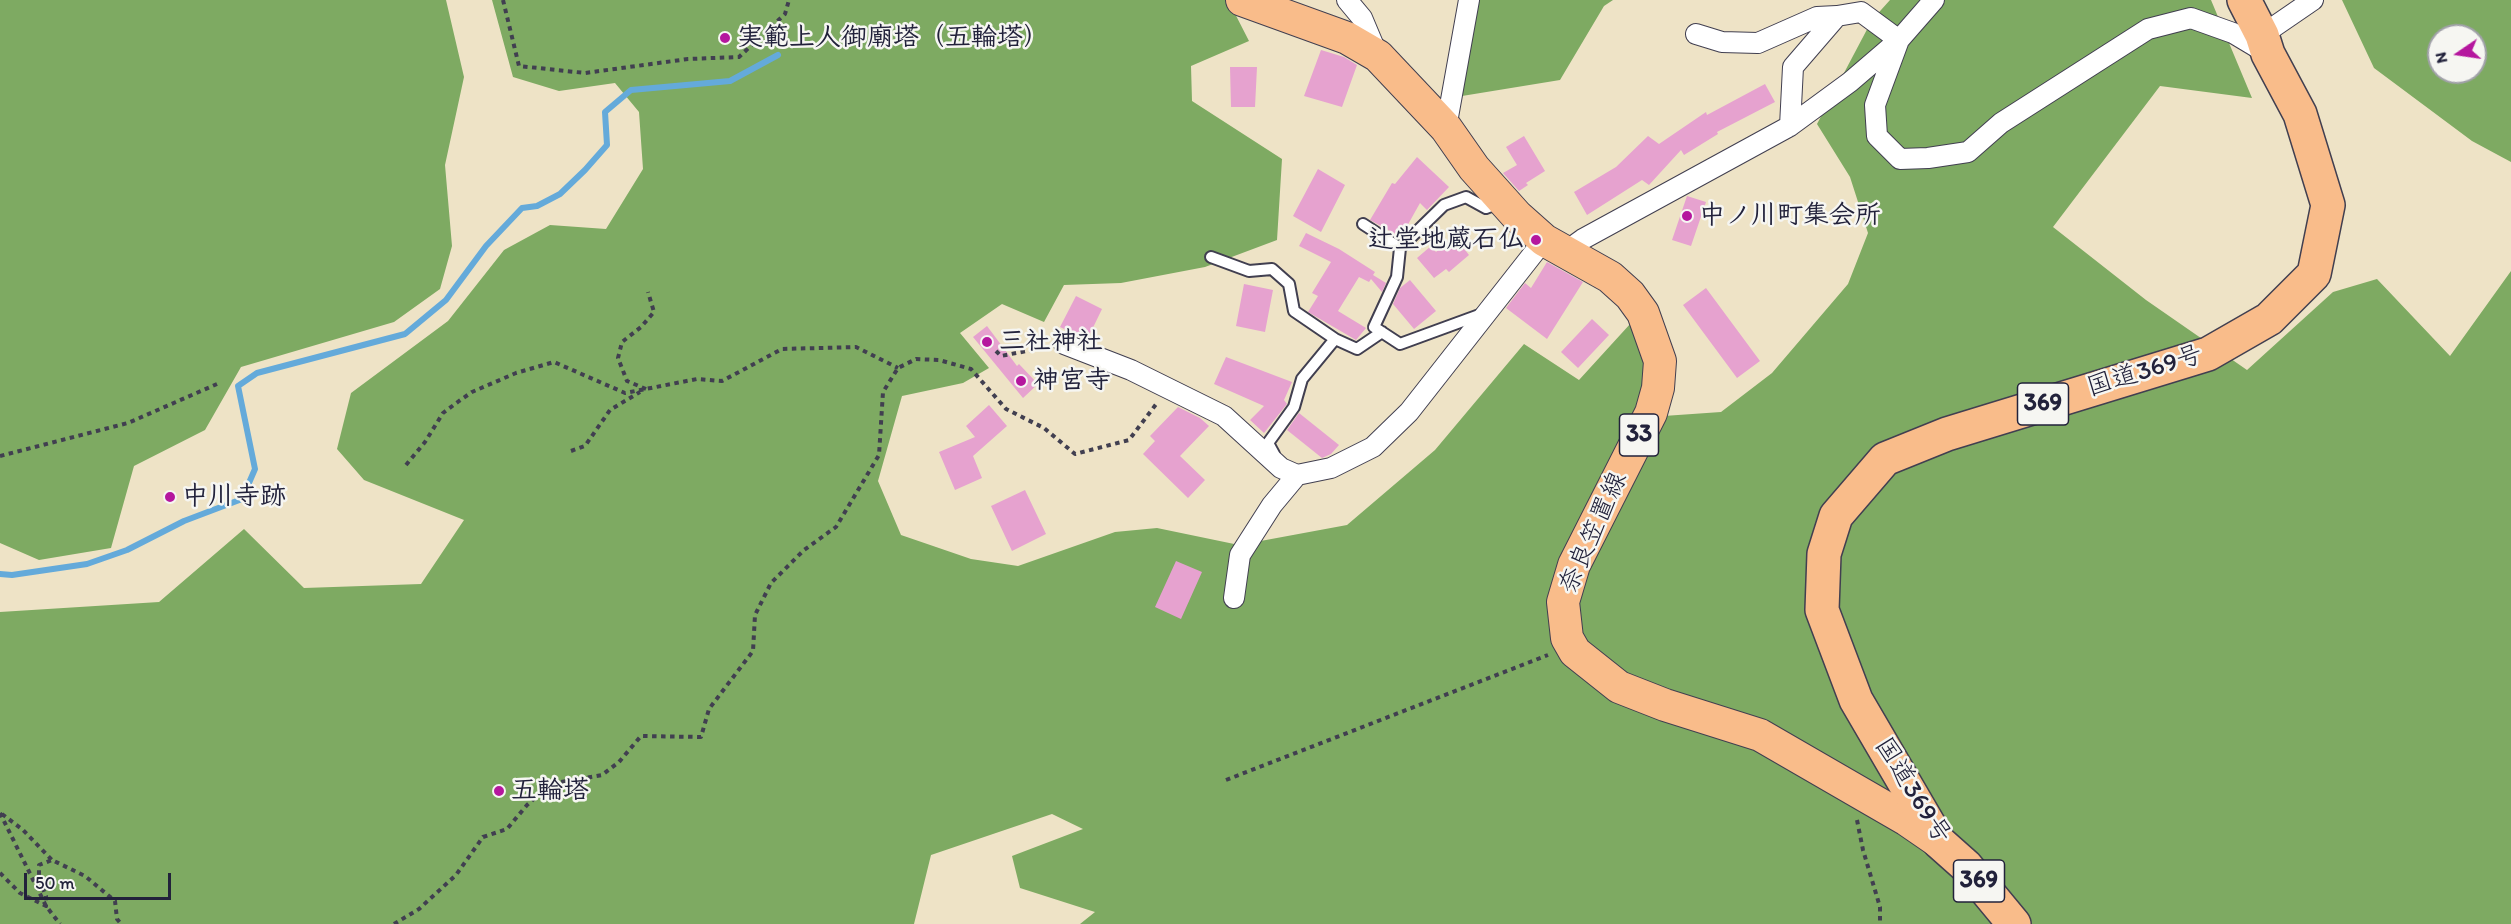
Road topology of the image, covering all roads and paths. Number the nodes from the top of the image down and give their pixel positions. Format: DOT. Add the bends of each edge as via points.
graph roads {
  1 [pos="504,0"];
  2 [pos="789,0"];
  3 [pos="1242,0"];
  4 [pos="1347,0"];
  5 [pos="1469,0"];
  6 [pos="1934,0"];
  7 [pos="2244,0"];
  8 [pos="2313,0"];
  9 [pos="1836,16"];
  10 [pos="1696,34"];
  11 [pos="1899,40"];
  12 [pos="2265,44"];
  13 [pos="1378,56"];
  14 [pos="1790,126"];
  15 [pos="1446,128"];
  16 [pos="1503,202"];
  17 [pos="1363,224"];
  18 [pos="1555,246"];
  19 [pos="1400,248"];
  20 [pos="1211,257"];
  21 [pos="648,292"];
  22 [pos="1488,312"];
  23 [pos="1382,332"];
  24 [pos="1335,339"];
  25 [pos="1064,344"];
  26 [pos="996,351"];
  27 [pos="898,368"];
  28 [pos="217,384"];
  29 [pos="1168,388"];
  30 [pos="645,390"];
  31 [pos="571,450"];
  32 [pos="0,456"];
  33 [pos="406,465"];
  34 [pos="1289,471"];
  35 [pos="1233,598"];
  36 [pos="1575,652"];
  37 [pos="1226,780"];
  38 [pos="1851,788"];
  39 [pos="0,813"];
  40 [pos="1939,842"];
  41 [pos="52,860"];
  42 [pos="0,873"];
  43 [pos="46,906"];
  44 [pos="60,924"];
  45 [pos="121,924"];
  46 [pos="394,924"];
  47 [pos="1880,924"];
  48 [pos="2014,924"];
  1 -- 2 [label="path" via="519,66 585,73 688,59 739,57 785,15"];
  3 -- 13 [label="main road, 奈良笠置線 / 33" via="1347,38"];
  4 -- 13 [label="street" via="1362,18"];
  5 -- 15 [label="street"];
  6 -- 11 [label="street"];
  7 -- 12 [label="highway, 国道369号 / 369"];
  8 -- 12 [label="street"];
  9 -- 10 [label="street" via="1817,17 1758,43 1722,42"];
  9 -- 11 [label="street" via="1861,12"];
  9 -- 14 [label="street" via="1793,67"];
  11 -- 12 [label="street" via="1875,105 1877,136 1900,159 1968,152 2001,123 2148,29 2191,18"];
  11 -- 14 [label="street"];
  12 -- 40 [label="highway, 国道369号 / 369" via="2300,114 2328,205 2314,274 2269,319 2208,354 1947,434 1886,459 1836,516 1824,554 1822,610 1856,699"];
  13 -- 15 [label="main road, 奈良笠置線 / 33"];
  14 -- 18 [label="street" via="1582,239"];
  15 -- 16 [label="main road, 奈良笠置線 / 33"];
  16 -- 18 [label="main road, 奈良笠置線 / 33"];
  16 -- 19 [label="lane" via="1486,208 1466,197 1444,205"];
  17 -- 19 [label="lane"];
  18 -- 22 [label="street"];
  18 -- 36 [label="main road, 奈良笠置線 / 33" via="1610,276 1630,295 1643,314 1659,361 1658,388 1651,413 1583,547 1563,602 1567,638"];
  19 -- 23 [label="lane" via="1397,277 1374,327"];
  20 -- 24 [label="lane" via="1249,271 1272,269 1289,284 1294,311"];
  21 -- 30 [label="path" via="654,312 622,342 618,358 627,381"];
  22 -- 23 [label="lane" via="1400,344"];
  22 -- 34 [label="street" via="1409,412 1373,447 1331,468"];
  23 -- 24 [label="lane" via="1357,349"];
  24 -- 34 [label="lane" via="1302,379 1294,407 1268,443"];
  25 -- 26 [label="path" via="1001,356"];
  25 -- 29 [label="street"];
  27 -- 29 [label="path" via="916,359 939,360 971,369 1006,409 1044,428 1075,454 1129,440"];
  27 -- 30 [label="path" via="856,347 782,350 722,381 697,379"];
  27 -- 46 [label="path" via="883,392 879,455 837,527 804,550 771,583 755,615 753,651 709,709 701,736 641,736 620,762 602,775 550,784 507,829 483,837 456,875 419,909"];
  28 -- 32 [label="path" via="128,423"];
  29 -- 34 [label="street" via="1224,416"];
  30 -- 31 [label="path" via="610,410 585,446"];
  30 -- 33 [label="path" via="625,393 611,389 554,362 516,373 472,392 443,413"];
  34 -- 35 [label="street" via="1240,555"];
  36 -- 37 [label="path" via="1551,654"];
  36 -- 38 [label="main road" via="1619,687 1760,735"];
  38 -- 40 [label="main road"];
  38 -- 47 [label="path" via="1863,850 1880,907"];
  39 -- 41 [label="path"];
  39 -- 43 [label="path"];
  40 -- 48 [label="highway, 国道369号 / 369" via="1966,866"];
  41 -- 43 [label="path" via="39,864"];
  41 -- 45 [label="path" via="85,876 115,901"];
  42 -- 43 [label="path" via="20,893"];
  43 -- 44 [label="path"];
}
